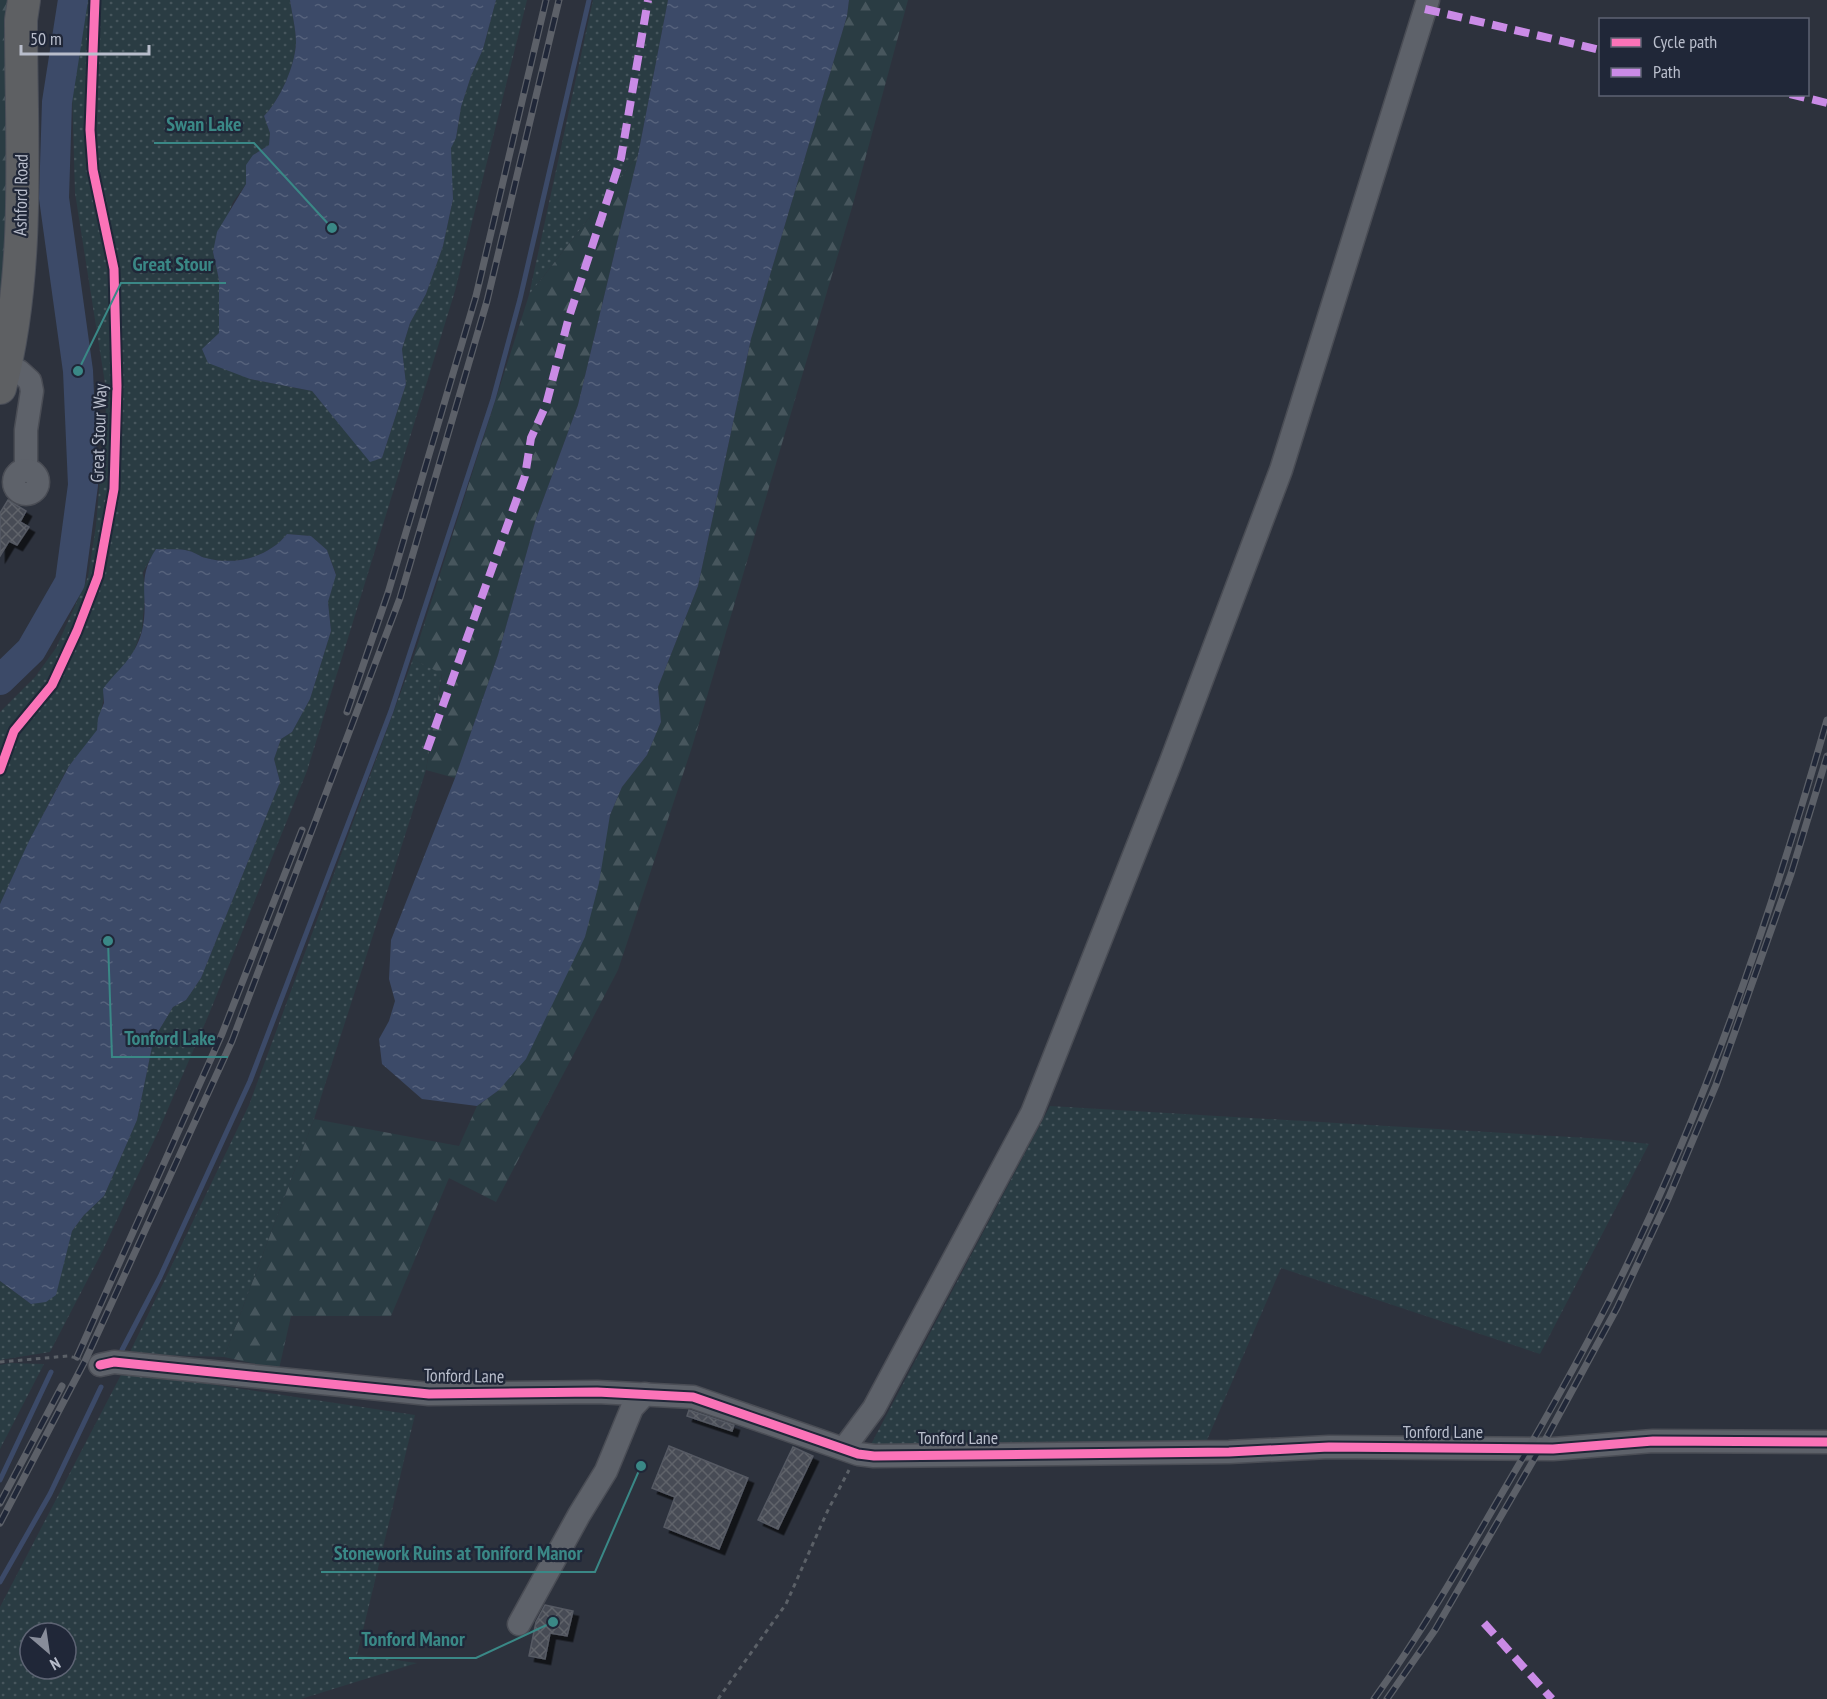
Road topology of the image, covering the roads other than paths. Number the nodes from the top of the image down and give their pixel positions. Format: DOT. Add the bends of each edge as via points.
graph roads {
  1 [pos="24,0"];
  2 [pos="1428,0"];
  3 [pos="3,377"];
  4 [pos="26,471"];
  5 [pos="100,1365"];
  6 [pos="645,1394"];
  7 [pos="1827,1442"];
  8 [pos="852,1451"];
  9 [pos="519,1624"];
  1 -- 3 [label="highway, Ashford Road" via="21,224 15,314"];
  2 -- 8 [label="street" via="1281,470 1032,1113"];
  3 -- 4 [label="street" via="19,371 30,381"];
  5 -- 6 [label="street, Tonford Lane" via="114,1362 429,1394"];
  6 -- 8 [label="street, Tonford Lane" via="693,1397"];
  6 -- 9 [label="street" via="632,1408 606,1471"];
  7 -- 8 [label="street, Tonford Lane" via="1653,1442 1553,1449 1329,1447 1164,1453"];
}
